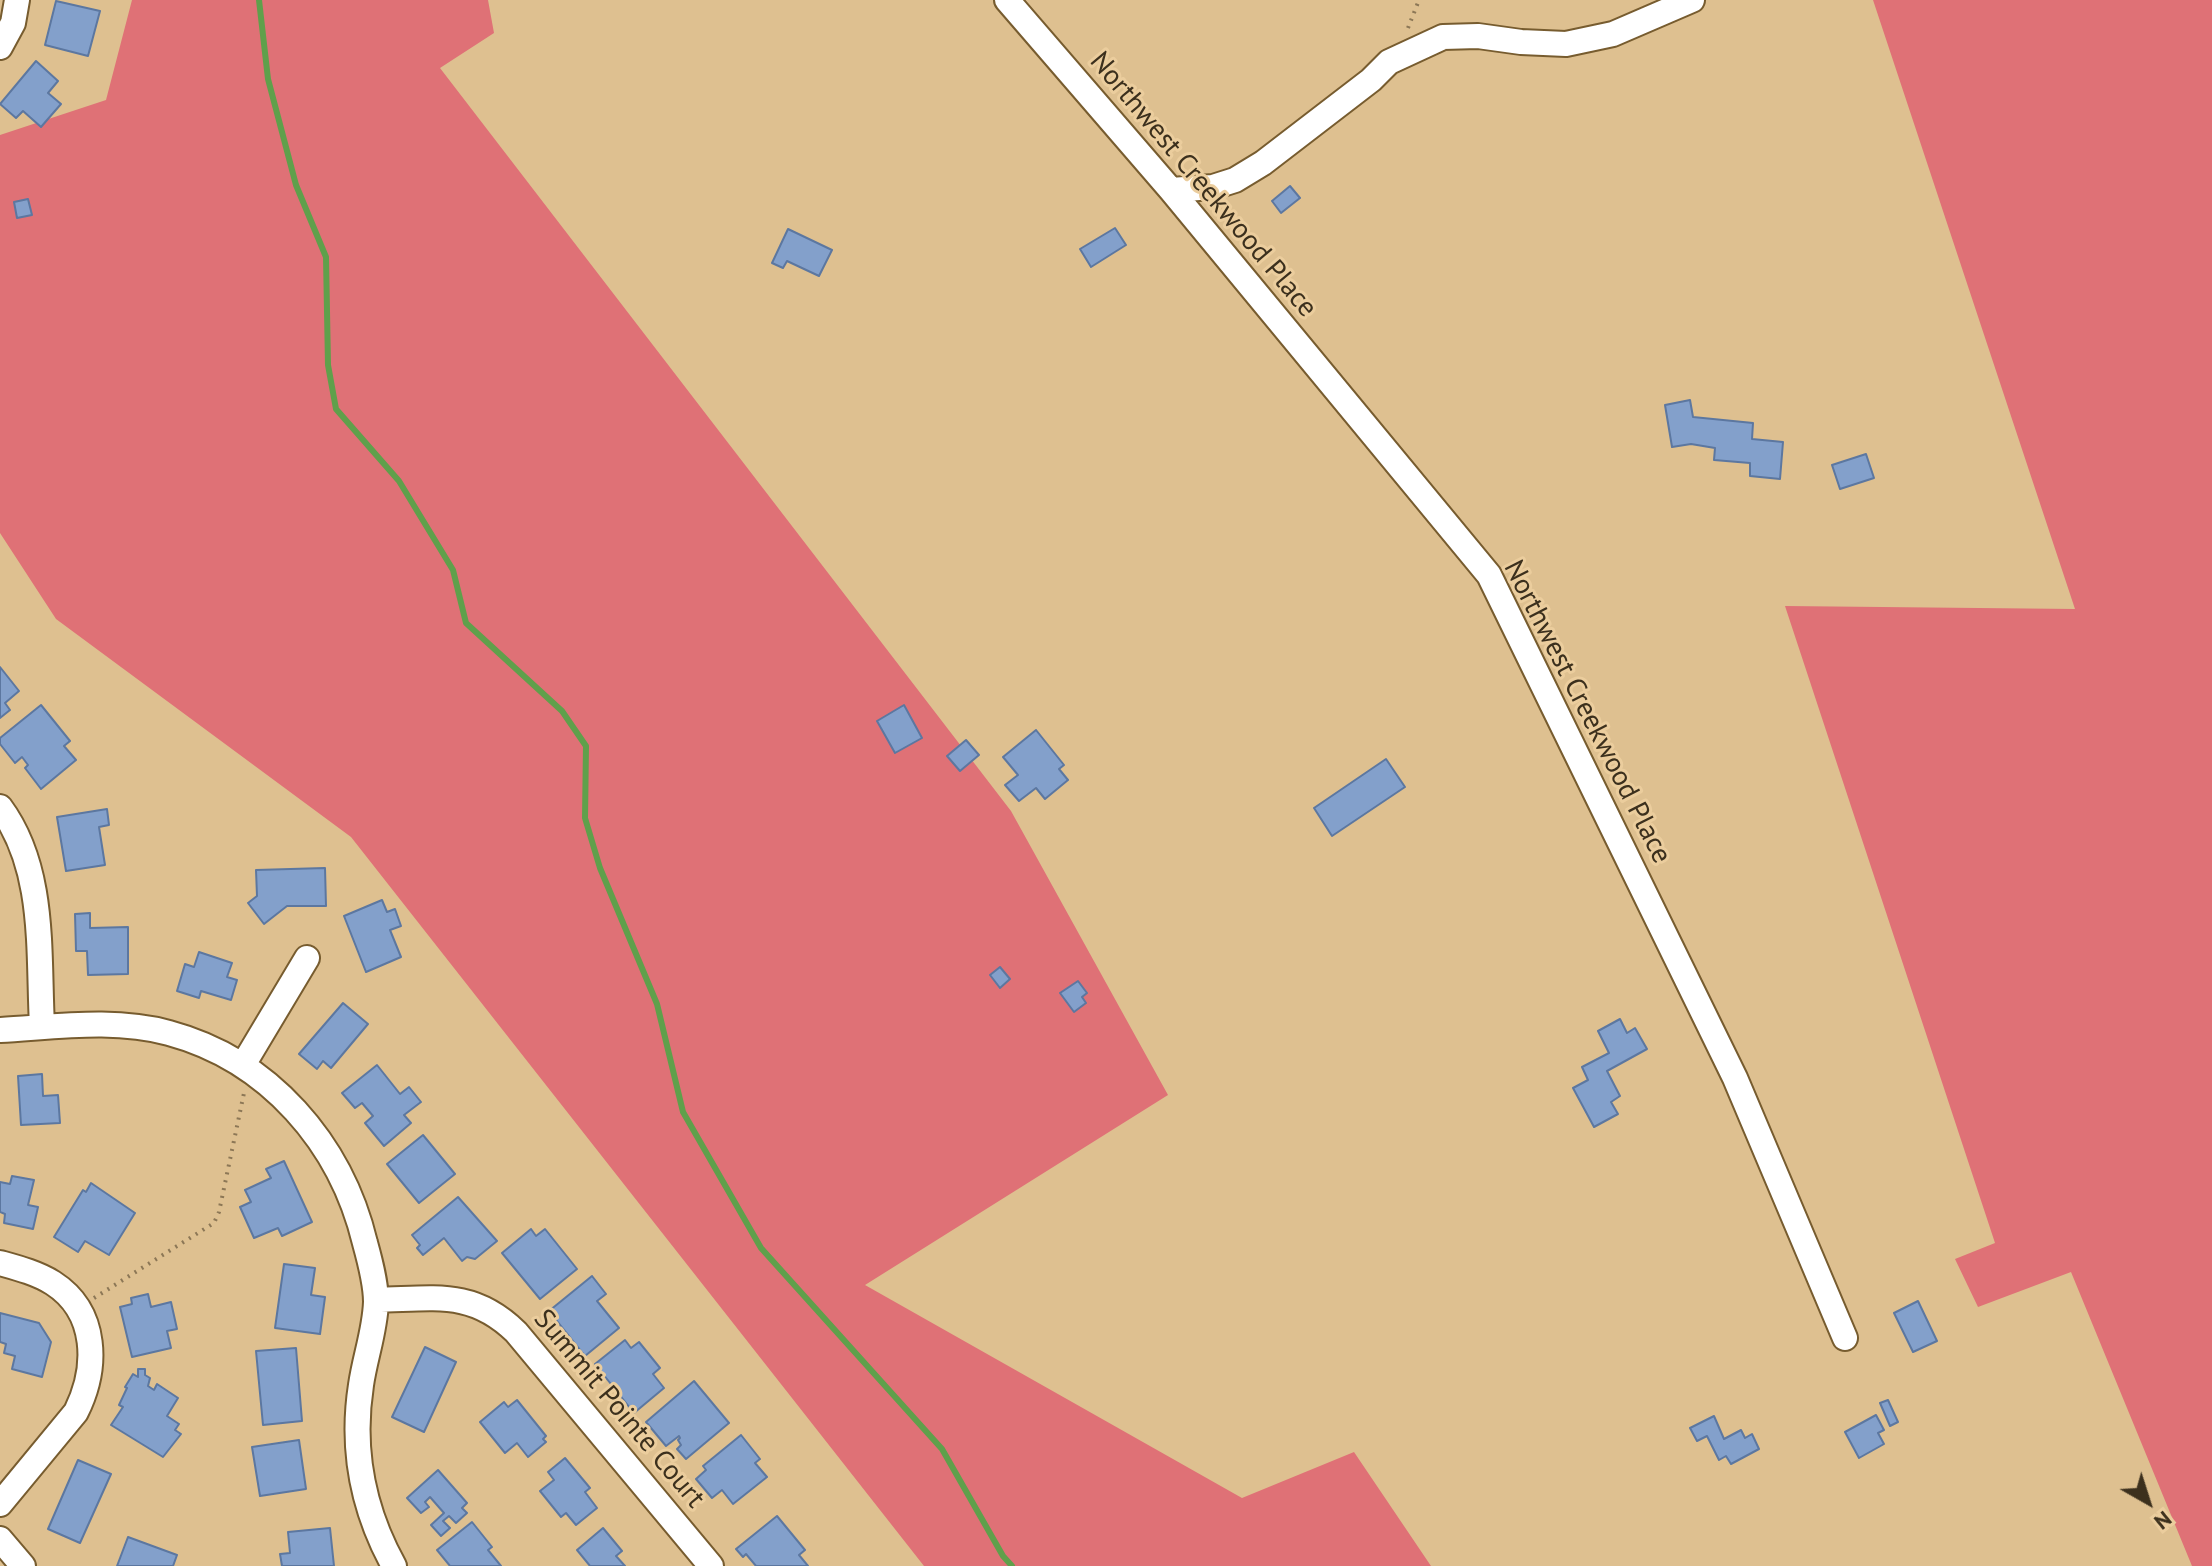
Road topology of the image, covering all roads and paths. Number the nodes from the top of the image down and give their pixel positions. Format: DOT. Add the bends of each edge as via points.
graph roads {
  1 [pos="17,0"];
  2 [pos="1007,0"];
  3 [pos="1692,0"];
  4 [pos="0,47"];
  5 [pos="1171,190"];
  6 [pos="0,807"];
  7 [pos="307,958"];
  8 [pos="42,1026"];
  9 [pos="0,1030"];
  10 [pos="248,1069"];
  11 [pos="0,1263"];
  12 [pos="376,1300"];
  13 [pos="78,1308"];
  14 [pos="1845,1338"];
  15 [pos="0,1504"];
  16 [pos="0,1539"];
  17 [pos="23,1566"];
  18 [pos="394,1566"];
  19 [pos="711,1566"];
  1 -- 4 [label="street" via="13,23"];
  2 -- 5 [label="street, Northwest Creekwood Place"];
  3 -- 5 [label="street" via="1613,34 1566,44 1443,37 1389,62 1235,180"];
  5 -- 14 [label="street, Northwest Creekwood Place" via="1489,575 1735,1078"];
  6 -- 8 [label="street" via="32,875"];
  7 -- 10 [label="street"];
  8 -- 9 [label="street"];
  8 -- 10 [label="street" via="100,1025 168,1033"];
  10 -- 12 [label="street" via="310,1125 342,1176 362,1229"];
  10 -- 13 [label="path" via="214,1223"];
  11 -- 13 [label="street" via="40,1276"];
  12 -- 18 [label="street" via="358,1407 357,1446 369,1510"];
  12 -- 19 [label="street, Summit Pointe Court" via="463,1300 501,1317"];
  13 -- 15 [label="street" via="87,1325 92,1361 84,1396"];
  16 -- 17 [label="street"];
}
